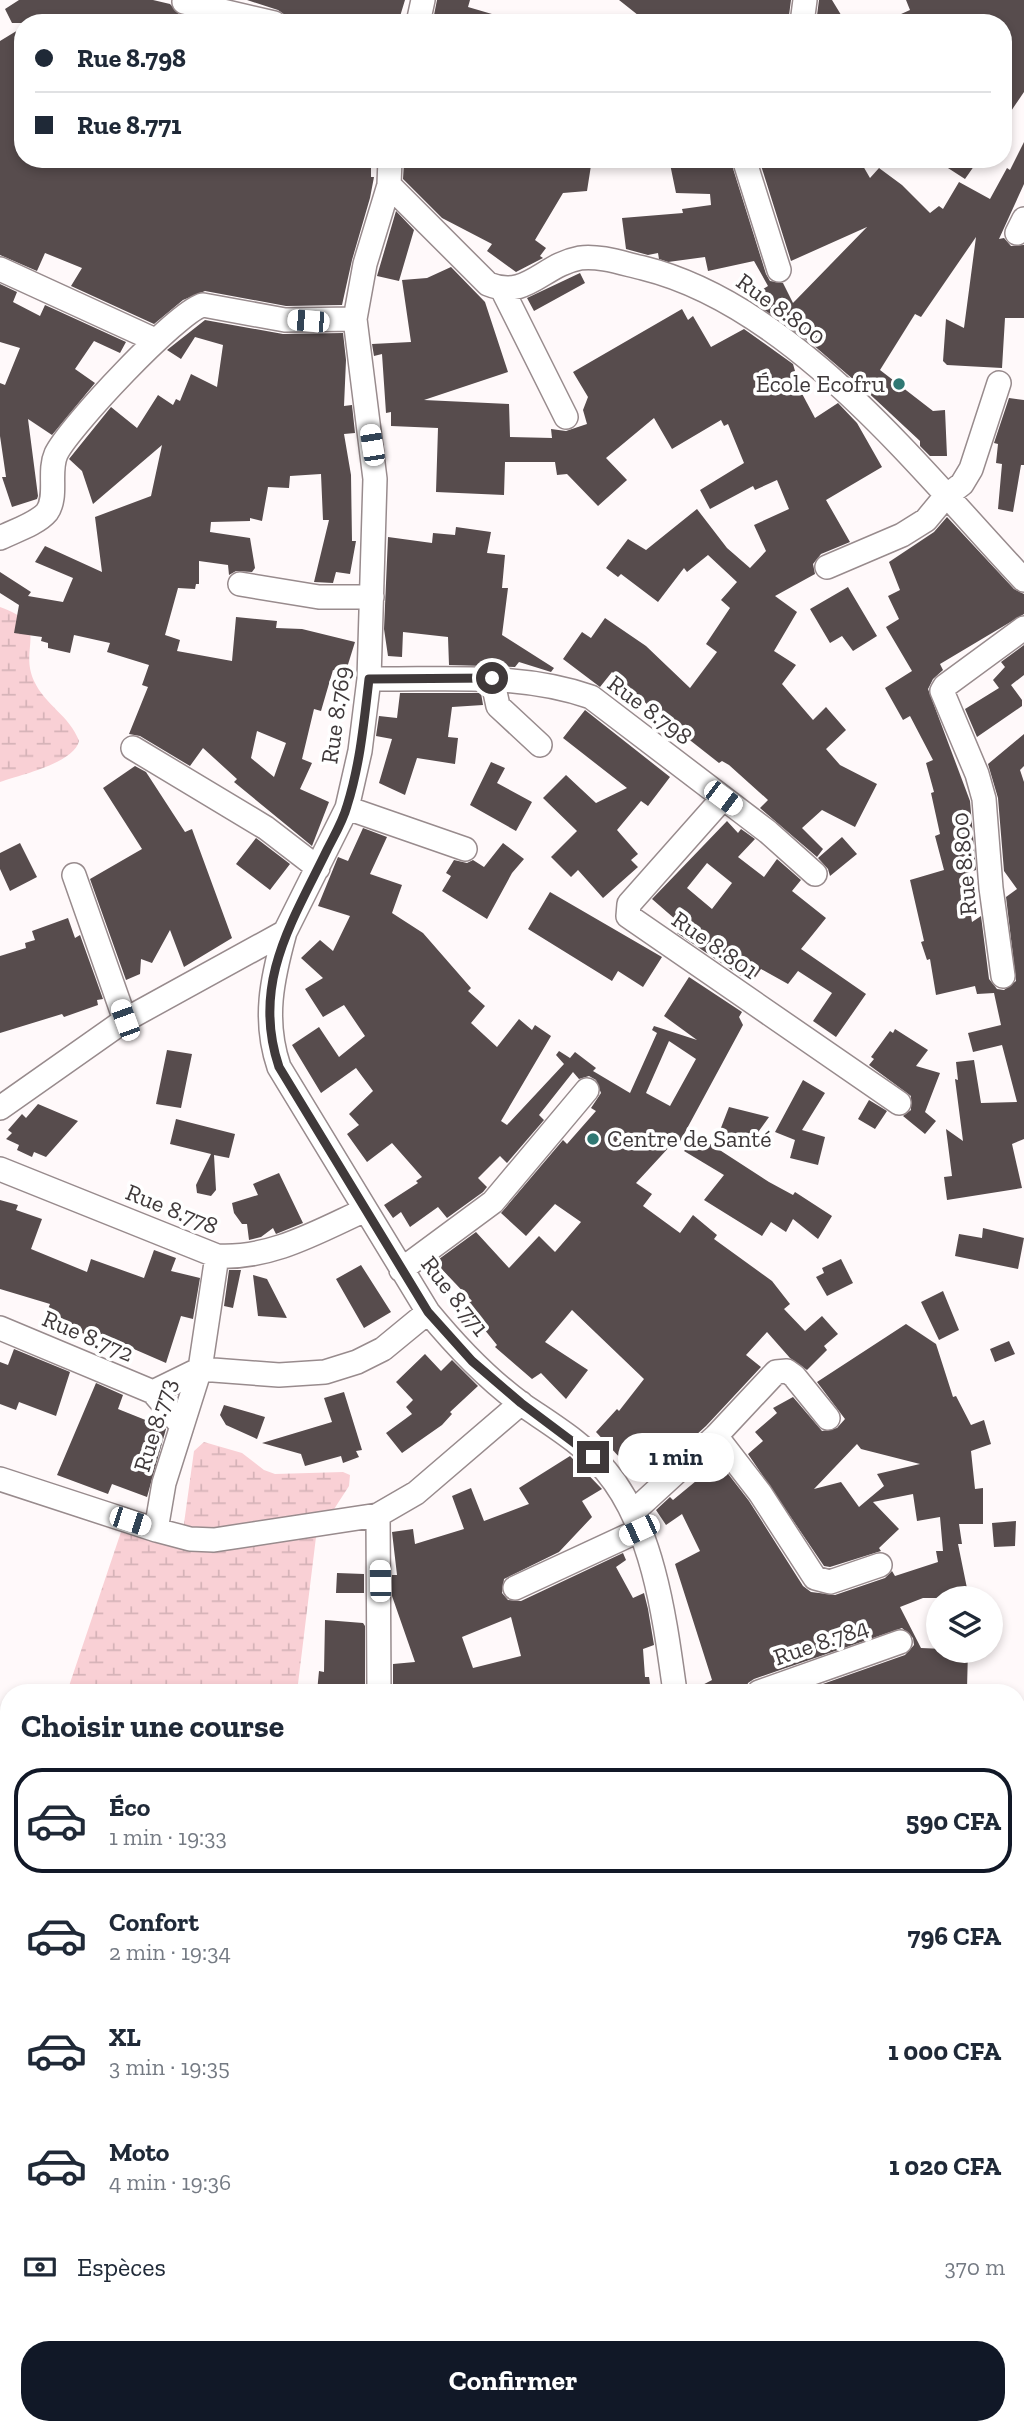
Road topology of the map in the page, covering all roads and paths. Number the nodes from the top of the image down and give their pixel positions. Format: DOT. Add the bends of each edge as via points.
graph roads {
  1 [pos="184,2"];
  2 [pos="235,14"];
  3 [pos="390,168"];
  4 [pos="747,168"];
  5 [pos="389,185"];
  6 [pos="0,269"];
  7 [pos="779,270"];
  8 [pos="502,289"];
  9 [pos="355,319"];
  10 [pos="155,341"];
  11 [pos="999,383"];
  12 [pos="566,417"];
  13 [pos="945,497"];
  14 [pos="0,538"];
  15 [pos="827,567"];
  16 [pos="1024,580"];
  17 [pos="240,584"];
  18 [pos="372,597"];
  19 [pos="1024,628"];
  20 [pos="492,678"];
  21 [pos="369,679"];
  22 [pos="540,746"];
  23 [pos="133,748"];
  24 [pos="723,798"];
  25 [pos="347,808"];
  26 [pos="465,849"];
  27 [pos="318,868"];
  28 [pos="815,874"];
  29 [pos="74,875"];
  30 [pos="285,932"];
  31 [pos="1003,976"];
  32 [pos="125,1020"];
  33 [pos="587,1090"];
  34 [pos="899,1103"];
  35 [pos="0,1108"];
  36 [pos="0,1169"];
  37 [pos="365,1210"];
  38 [pos="217,1256"];
  39 [pos="401,1270"];
  40 [pos="428,1312"];
  41 [pos="0,1328"];
  42 [pos="200,1369"];
  43 [pos="153,1392"];
  44 [pos="521,1403"];
  45 [pos="828,1418"];
  46 [pos="182,1426"];
  47 [pos="716,1436"];
  48 [pos="0,1479"];
  49 [pos="378,1515"];
  50 [pos="636,1521"];
  51 [pos="156,1530"];
  52 [pos="880,1566"];
  53 [pos="515,1588"];
  54 [pos="900,1642"];
  55 [pos="379,1684"];
  56 [pos="674,1684"];
  57 [pos="784,1684"];
  1 -- 2 [label="street"];
  3 -- 5 [label="street, Rue 8.769"];
  4 -- 7 [label="street"];
  5 -- 8 [label="street" via="488,284"];
  5 -- 9 [label="street, Rue 8.769" via="365,264"];
  6 -- 10 [label="street"];
  8 -- 12 [label="street"];
  8 -- 13 [label="street, Rue 8.800" via="516,290 557,265 583,258 645,269 702,287 742,308 800,351 896,440"];
  9 -- 10 [label="street" via="285,320 203,305"];
  9 -- 18 [label="street, Rue 8.769" via="375,479"];
  10 -- 14 [label="street" via="61,445 51,468 48,510"];
  11 -- 13 [label="street" via="971,469"];
  13 -- 15 [label="street" via="926,520 902,535"];
  13 -- 16 [label="street, Rue 8.800"];
  17 -- 18 [label="street" via="319,597"];
  18 -- 21 [label="street, Rue 8.769"];
  19 -- 31 [label="street, Rue 8.800" via="942,691 984,799 990,888"];
  20 -- 21 [label="street, Rue 8.798"];
  20 -- 22 [label="street" via="498,706"];
  20 -- 24 [label="street, Rue 8.798" via="558,685 591,697"];
  21 -- 25 [label="street, Rue 8.769"];
  23 -- 27 [label="street" via="266,828"];
  24 -- 28 [label="street, Rue 8.798"];
  24 -- 34 [label="street, Rue 8.801" via="629,904 628,916"];
  25 -- 26 [label="street"];
  25 -- 27 [label="street, Rue 8.769"];
  27 -- 30 [label="street, Rue 8.769"];
  29 -- 32 [label="street"];
  30 -- 32 [label="street"];
  30 -- 37 [label="street, Rue 8.771" via="270,995 272,1045 279,1067"];
  32 -- 35 [label="street"];
  33 -- 39 [label="street" via="493,1202"];
  36 -- 38 [label="street, Rue 8.778"];
  37 -- 38 [label="street, Rue 8.778" via="271,1252"];
  37 -- 39 [label="street, Rue 8.771"];
  38 -- 42 [label="street, Rue 8.773"];
  39 -- 40 [label="street, Rue 8.771"];
  40 -- 42 [label="street" via="383,1349 325,1372 279,1375"];
  40 -- 44 [label="street, Rue 8.771" via="456,1346"];
  41 -- 43 [label="street, Rue 8.772"];
  42 -- 43 [label="street"];
  42 -- 46 [label="street, Rue 8.773"];
  43 -- 46 [label="street, Rue 8.772"];
  44 -- 49 [label="street" via="416,1493"];
  44 -- 50 [label="street, Rue 8.771" via="605,1469"];
  45 -- 47 [label="street" via="794,1376 782,1370 769,1378"];
  46 -- 51 [label="street, Rue 8.773" via="164,1483"];
  47 -- 50 [label="street"];
  47 -- 52 [label="street" via="815,1578 830,1582"];
  48 -- 51 [label="street"];
  49 -- 51 [label="street" via="224,1539"];
  49 -- 55 [label="street"];
  50 -- 53 [label="street"];
  50 -- 56 [label="street, Rue 8.771" via="663,1609"];
  54 -- 57 [label="street, Rue 8.784"];
}
